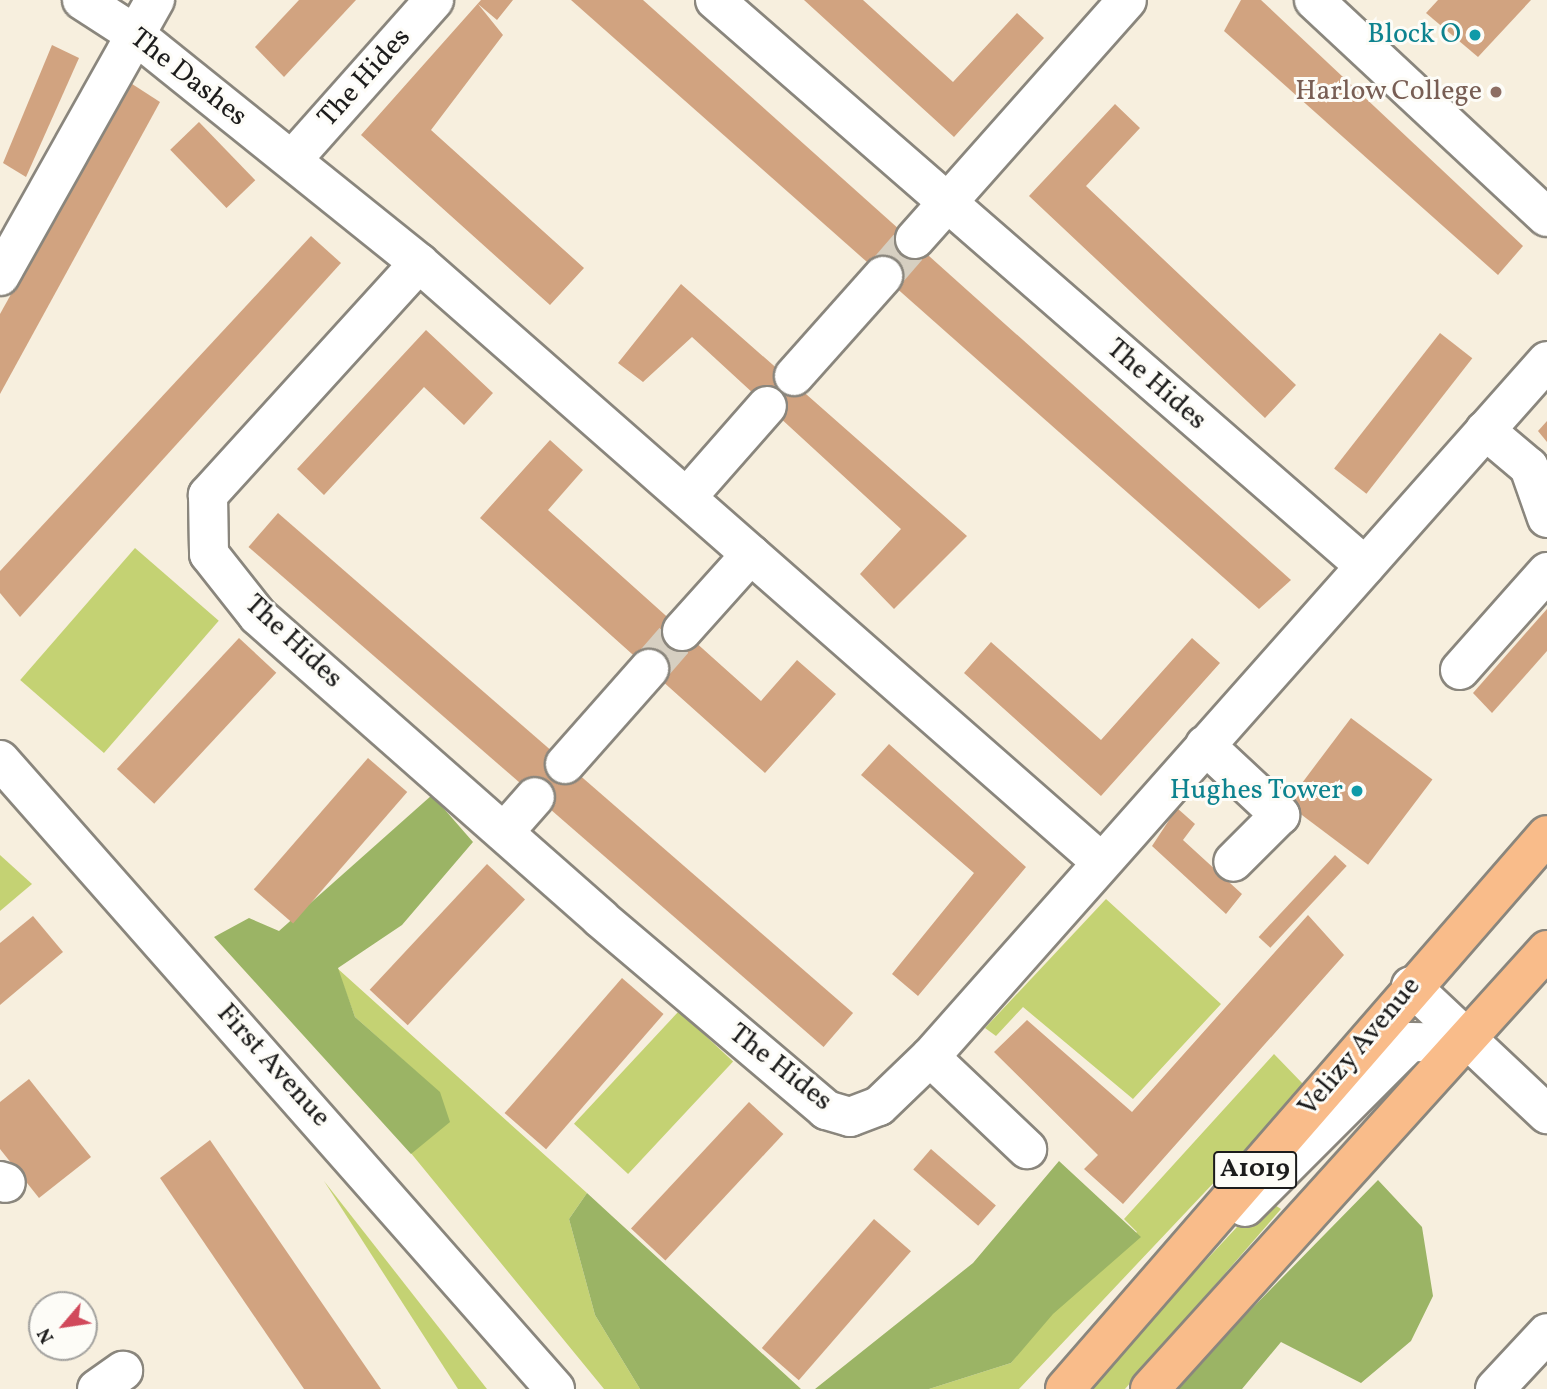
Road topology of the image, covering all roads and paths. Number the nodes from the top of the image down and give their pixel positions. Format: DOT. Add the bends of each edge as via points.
graph roads {
  1 [pos="82,0"];
  2 [pos="155,0"];
  3 [pos="434,0"];
  4 [pos="715,0"];
  5 [pos="1127,0"];
  6 [pos="1314,0"];
  7 [pos="135,36"];
  8 [pos="292,160"];
  9 [pos="948,203"];
  10 [pos="1547,216"];
  11 [pos="915,239"];
  12 [pos="419,263"];
  13 [pos="0,276"];
  14 [pos="883,276"];
  15 [pos="1547,361"];
  16 [pos="794,376"];
  17 [pos="767,406"];
  18 [pos="1486,430"];
  19 [pos="687,498"];
  20 [pos="1547,518"];
  21 [pos="751,554"];
  22 [pos="1365,566"];
  23 [pos="1547,572"];
  24 [pos="682,631"];
  25 [pos="649,669"];
  26 [pos="1460,670"];
  27 [pos="1205,745"];
  28 [pos="0,760"];
  29 [pos="565,764"];
  30 [pos="535,797"];
  31 [pos="505,831"];
  32 [pos="1547,835"];
  33 [pos="1100,861"];
  34 [pos="1233,862"];
  35 [pos="1547,950"];
  36 [pos="1411,986"];
  37 [pos="1468,1042"];
  38 [pos="930,1057"];
  39 [pos="1547,1114"];
  40 [pos="1027,1149"];
  41 [pos="1544,1342"];
  42 [pos="1099,1353"];
  43 [pos="549,1384"];
  44 [pos="1065,1389"];
  45 [pos="1150,1389"];
  46 [pos="1495,1389"];
  1 -- 7 [label="street, The Dashes"];
  2 -- 7 [label="street"];
  3 -- 8 [label="street, The Hides"];
  4 -- 9 [label="street, The Hides"];
  5 -- 9 [label="street"];
  6 -- 10 [label="street"];
  7 -- 8 [label="street, The Dashes"];
  7 -- 13 [label="street"];
  8 -- 12 [label="street"];
  9 -- 11 [label="street"];
  9 -- 22 [label="street, The Hides"];
  12 -- 19 [label="street"];
  12 -- 31 [label="street, The Hides" via="208,495 209,554 258,616"];
  14 -- 16 [label="street"];
  15 -- 18 [label="street, The Hides"];
  17 -- 19 [label="street"];
  18 -- 20 [label="street" via="1530,467"];
  18 -- 22 [label="street, The Hides"];
  19 -- 21 [label="street"];
  21 -- 24 [label="street"];
  21 -- 33 [label="street"];
  22 -- 27 [label="street, The Hides"];
  23 -- 26 [label="street"];
  25 -- 29 [label="street"];
  27 -- 33 [label="street, The Hides"];
  27 -- 34 [label="street" via="1280,815"];
  28 -- 43 [label="street, First Avenue"];
  30 -- 31 [label="street"];
  31 -- 38 [label="street, The Hides" via="826,1110 850,1117 879,1106"];
  32 -- 36 [label="main road, Velizy Avenue / A1019"];
  33 -- 38 [label="street, The Hides"];
  35 -- 37 [label="main road, A1019"];
  36 -- 37 [label="street"];
  36 -- 42 [label="main road, Velizy Avenue / A1019"];
  37 -- 39 [label="street"];
  37 -- 42 [label="street" via="1410,1042"];
  37 -- 45 [label="main road, A1019"];
  38 -- 40 [label="street"];
  41 -- 46 [label="street"];
  42 -- 44 [label="main road, Velizy Avenue / A1019"];
}
